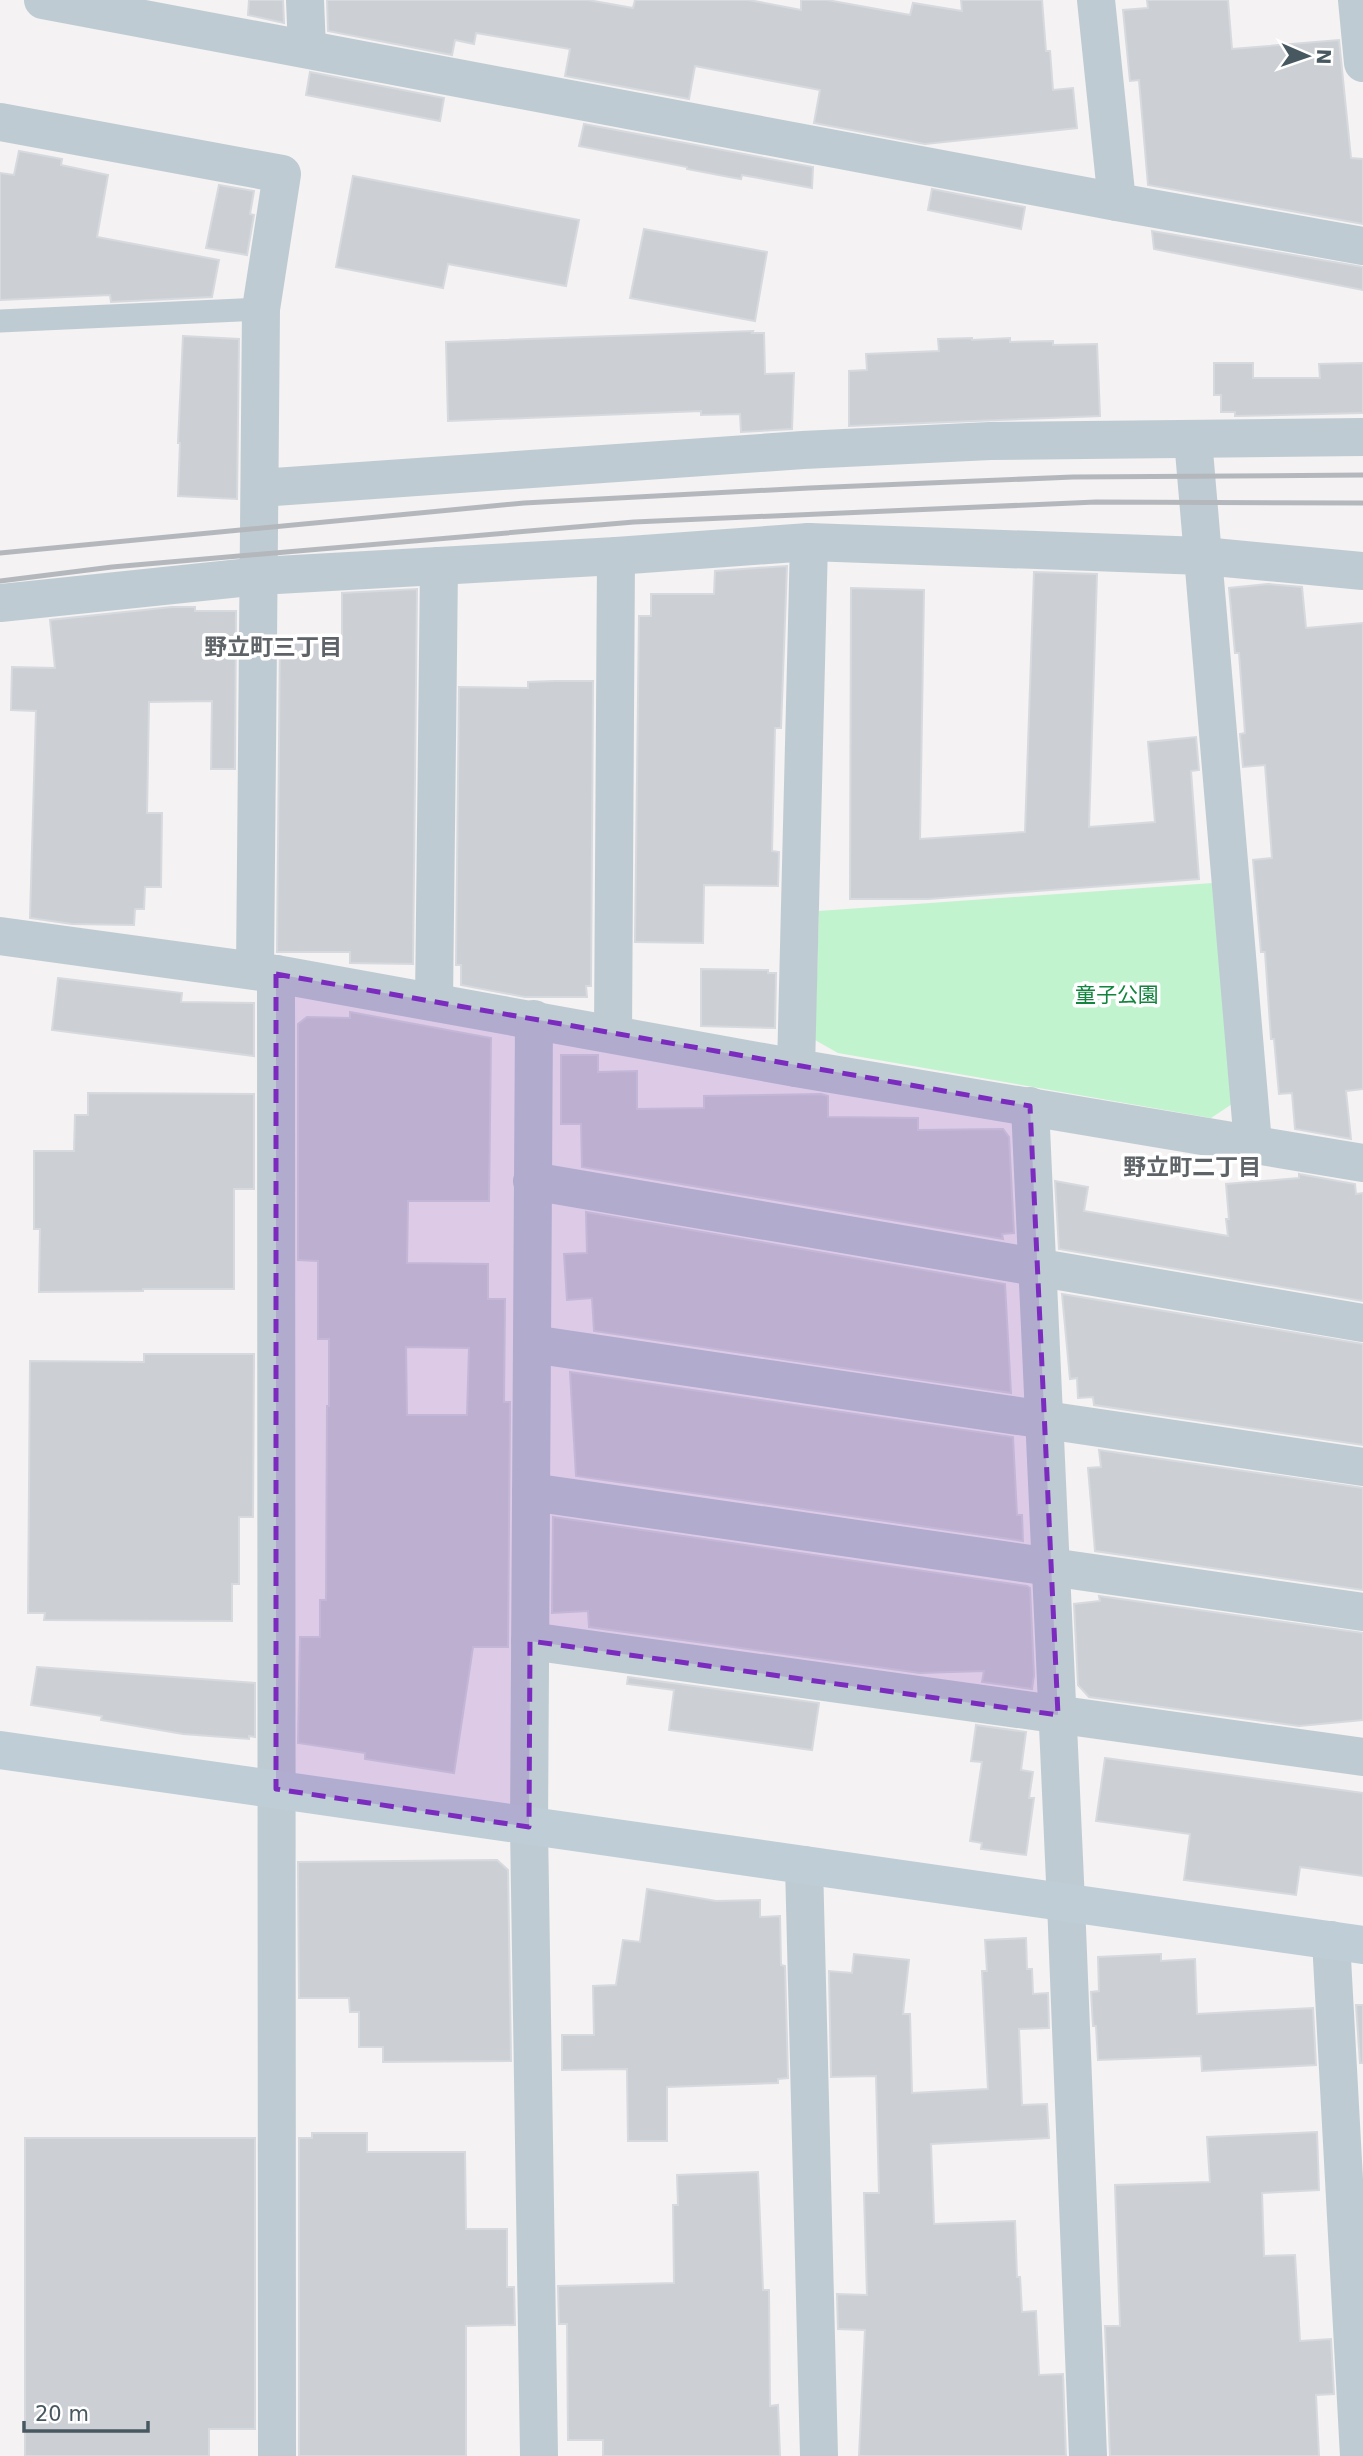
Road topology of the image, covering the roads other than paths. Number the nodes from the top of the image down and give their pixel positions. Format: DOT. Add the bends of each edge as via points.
graph roads {
  1 [pos="43,0"];
  2 [pos="305,0"];
  3 [pos="1097,0"];
  4 [pos="1357,0"];
  5 [pos="307,49"];
  6 [pos="1363,63"];
  7 [pos="0,122"];
  8 [pos="1117,202"];
  9 [pos="1363,246"];
  10 [pos="261,309"];
  11 [pos="0,321"];
  12 [pos="1363,437"];
  13 [pos="1193,439"];
  14 [pos="260,488"];
  15 [pos="809,542"];
  16 [pos="616,556"];
  17 [pos="1203,556"];
  18 [pos="439,566"];
  19 [pos="1363,571"];
  20 [pos="259,576"];
  21 [pos="0,603"];
  22 [pos="0,936"];
  23 [pos="266,973"];
  24 [pos="434,1002"];
  25 [pos="534,1019"];
  26 [pos="613,1034"];
  27 [pos="796,1068"];
  28 [pos="1030,1106"];
  29 [pos="1253,1144"];
  30 [pos="1363,1163"];
  31 [pos="532,1181"];
  32 [pos="1038,1268"];
  33 [pos="1363,1322"];
  34 [pos="532,1344"];
  35 [pos="1045,1420"];
  36 [pos="1363,1467"];
  37 [pos="531,1492"];
  38 [pos="1051,1567"];
  39 [pos="1363,1612"];
  40 [pos="530,1641"];
  41 [pos="1058,1715"];
  42 [pos="0,1750"];
  43 [pos="1363,1757"];
  44 [pos="276,1789"];
  45 [pos="530,1827"];
  46 [pos="804,1865"];
  47 [pos="1066,1903"];
  48 [pos="1347,1942"];
  49 [pos="277,2456"];
  50 [pos="538,2456"];
  51 [pos="819,2456"];
  52 [pos="1088,2456"];
  53 [pos="1359,2456"];
  1 -- 5 [label="street"];
  2 -- 5 [label="street"];
  3 -- 8 [label="street"];
  4 -- 6 [label="street"];
  5 -- 8 [label="street"];
  7 -- 10 [label="street" via="282,174"];
  8 -- 9 [label="street"];
  10 -- 11 [label="lane"];
  10 -- 14 [label="street"];
  12 -- 13 [label="street"];
  13 -- 14 [label="street" via="990,441 830,449"];
  13 -- 17 [label="street"];
  14 -- 20 [label="street"];
  15 -- 16 [label="street"];
  15 -- 17 [label="street"];
  15 -- 27 [label="street"];
  16 -- 18 [label="street"];
  16 -- 26 [label="street"];
  17 -- 19 [label="street"];
  17 -- 29 [label="street"];
  18 -- 20 [label="street"];
  18 -- 24 [label="street"];
  20 -- 21 [label="street"];
  20 -- 23 [label="street"];
  22 -- 23 [label="street"];
  23 -- 24 [label="street"];
  23 -- 44 [label="street"];
  24 -- 25 [label="street"];
  25 -- 26 [label="street"];
  25 -- 31 [label="street"];
  26 -- 27 [label="street"];
  27 -- 28 [label="street"];
  28 -- 29 [label="street"];
  28 -- 32 [label="street"];
  29 -- 30 [label="street"];
  31 -- 32 [label="street"];
  31 -- 34 [label="street"];
  32 -- 33 [label="street"];
  32 -- 35 [label="street"];
  34 -- 35 [label="street"];
  34 -- 37 [label="street"];
  35 -- 36 [label="street"];
  35 -- 38 [label="street"];
  37 -- 38 [label="street"];
  37 -- 40 [label="street"];
  38 -- 39 [label="street"];
  38 -- 41 [label="street"];
  40 -- 41 [label="street"];
  40 -- 45 [label="street"];
  41 -- 43 [label="street"];
  41 -- 47 [label="street"];
  42 -- 44 [label="street"];
  44 -- 45 [label="street"];
  44 -- 49 [label="street"];
  45 -- 46 [label="street"];
  45 -- 50 [label="street"];
  46 -- 47 [label="street"];
  46 -- 51 [label="street"];
  47 -- 48 [label="street"];
  47 -- 52 [label="street"];
  48 -- 53 [label="street"];
}
